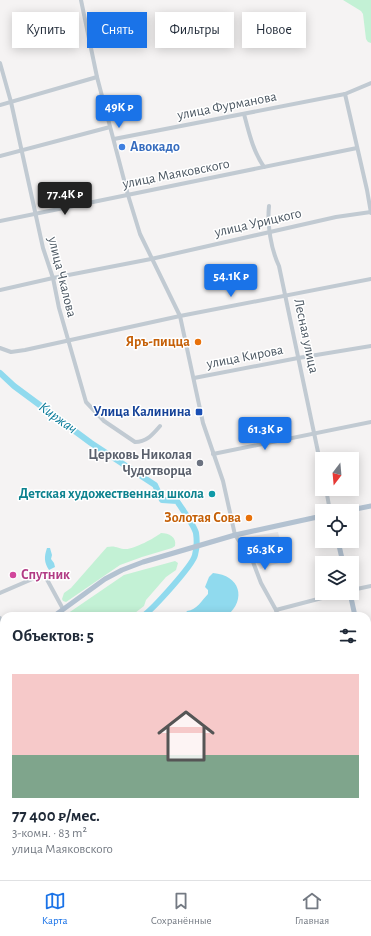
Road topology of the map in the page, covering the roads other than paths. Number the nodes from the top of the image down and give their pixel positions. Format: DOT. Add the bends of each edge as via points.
graph roads {
  1 [pos="81,0"];
  2 [pos="0,63"];
  3 [pos="97,77"];
  4 [pos="371,83"];
  5 [pos="345,94"];
  6 [pos="12,102"];
  7 [pos="0,105"];
  8 [pos="244,114"];
  9 [pos="110,127"];
  10 [pos="114,138"];
  11 [pos="357,148"];
  12 [pos="23,150"];
  13 [pos="0,156"];
  14 [pos="264,167"];
  15 [pos="369,188"];
  16 [pos="128,195"];
  17 [pos="269,206"];
  18 [pos="371,213"];
  19 [pos="36,214"];
  20 [pos="0,221"];
  21 [pos="270,232"];
  22 [pos="151,259"];
  23 [pos="53,278"];
  24 [pos="371,279"];
  25 [pos="0,290"];
  26 [pos="285,296"];
  27 [pos="180,316"];
  28 [pos="69,341"];
  29 [pos="371,346"];
  30 [pos="0,348"];
  31 [pos="298,358"];
  32 [pos="194,378"];
  33 [pos="371,422"];
  34 [pos="160,426"];
  35 [pos="314,433"];
  36 [pos="318,452"];
  37 [pos="213,454"];
  38 [pos="371,506"];
  39 [pos="359,508"];
  40 [pos="315,518"];
  41 [pos="235,535"];
  42 [pos="371,586"];
  43 [pos="359,589"];
  44 [pos="0,593"];
  45 [pos="315,600"];
  46 [pos="352,600"];
  47 [pos="63,609"];
  48 [pos="276,610"];
  49 [pos="59,612"];
  50 [pos="354,612"];
  1 -- 3 [label="street"];
  2 -- 6 [label="street, улица Чкалова"];
  3 -- 6 [label="street"];
  3 -- 9 [label="street"];
  4 -- 5 [label="street, улица Фурманова"];
  5 -- 8 [label="street, улица Фурманова"];
  5 -- 11 [label="street"];
  6 -- 7 [label="street"];
  6 -- 12 [label="street, улица Чкалова"];
  8 -- 10 [label="street, улица Фурманова"];
  8 -- 14 [label="street" via="256,156"];
  9 -- 10 [label="street"];
  9 -- 12 [label="street"];
  10 -- 16 [label="street"];
  11 -- 14 [label="street, улица Маяковского"];
  11 -- 15 [label="street"];
  12 -- 13 [label="street"];
  12 -- 19 [label="street, улица Чкалова"];
  14 -- 16 [label="street, улица Маяковского"];
  15 -- 18 [label="street"];
  16 -- 19 [label="street, улица Маяковского"];
  16 -- 22 [label="street"];
  17 -- 21 [label="street, Лесная улица"];
  18 -- 21 [label="street, улица Урицкого"];
  19 -- 20 [label="street, улица Маяковского"];
  19 -- 23 [label="street, улица Чкалова"];
  21 -- 22 [label="street, улица Урицкого"];
  21 -- 26 [label="street, Лесная улица"];
  22 -- 23 [label="street, улица Урицкого"];
  22 -- 27 [label="street"];
  23 -- 25 [label="street, улица Урицкого"];
  23 -- 28 [label="street, улица Чкалова"];
  24 -- 26 [label="street"];
  26 -- 27 [label="street"];
  26 -- 31 [label="street, Лесная улица"];
  27 -- 28 [label="street"];
  27 -- 32 [label="street"];
  28 -- 30 [label="street" via="11,352"];
  28 -- 34 [label="street, улица Чкалова" via="86,402 104,421 135,442 144,441"];
  29 -- 31 [label="street, улица Кирова"];
  31 -- 32 [label="street, улица Кирова"];
  31 -- 35 [label="street, Лесная улица"];
  32 -- 37 [label="street" via="203,423"];
  33 -- 35 [label="street"];
  35 -- 36 [label="street, Лесная улица"];
  35 -- 37 [label="street"];
  37 -- 41 [label="street" via="224,481"];
  38 -- 39 [label="main road"];
  40 -- 41 [label="main road"];
  41 -- 47 [label="main road" via="122,570"];
  41 -- 48 [label="street"];
  42 -- 43 [label="street"];
  44 -- 47 [label="street" via="44,574"];
  45 -- 48 [label="street"];
  46 -- 50 [label="main road"];
  47 -- 49 [label="main road"];
}
